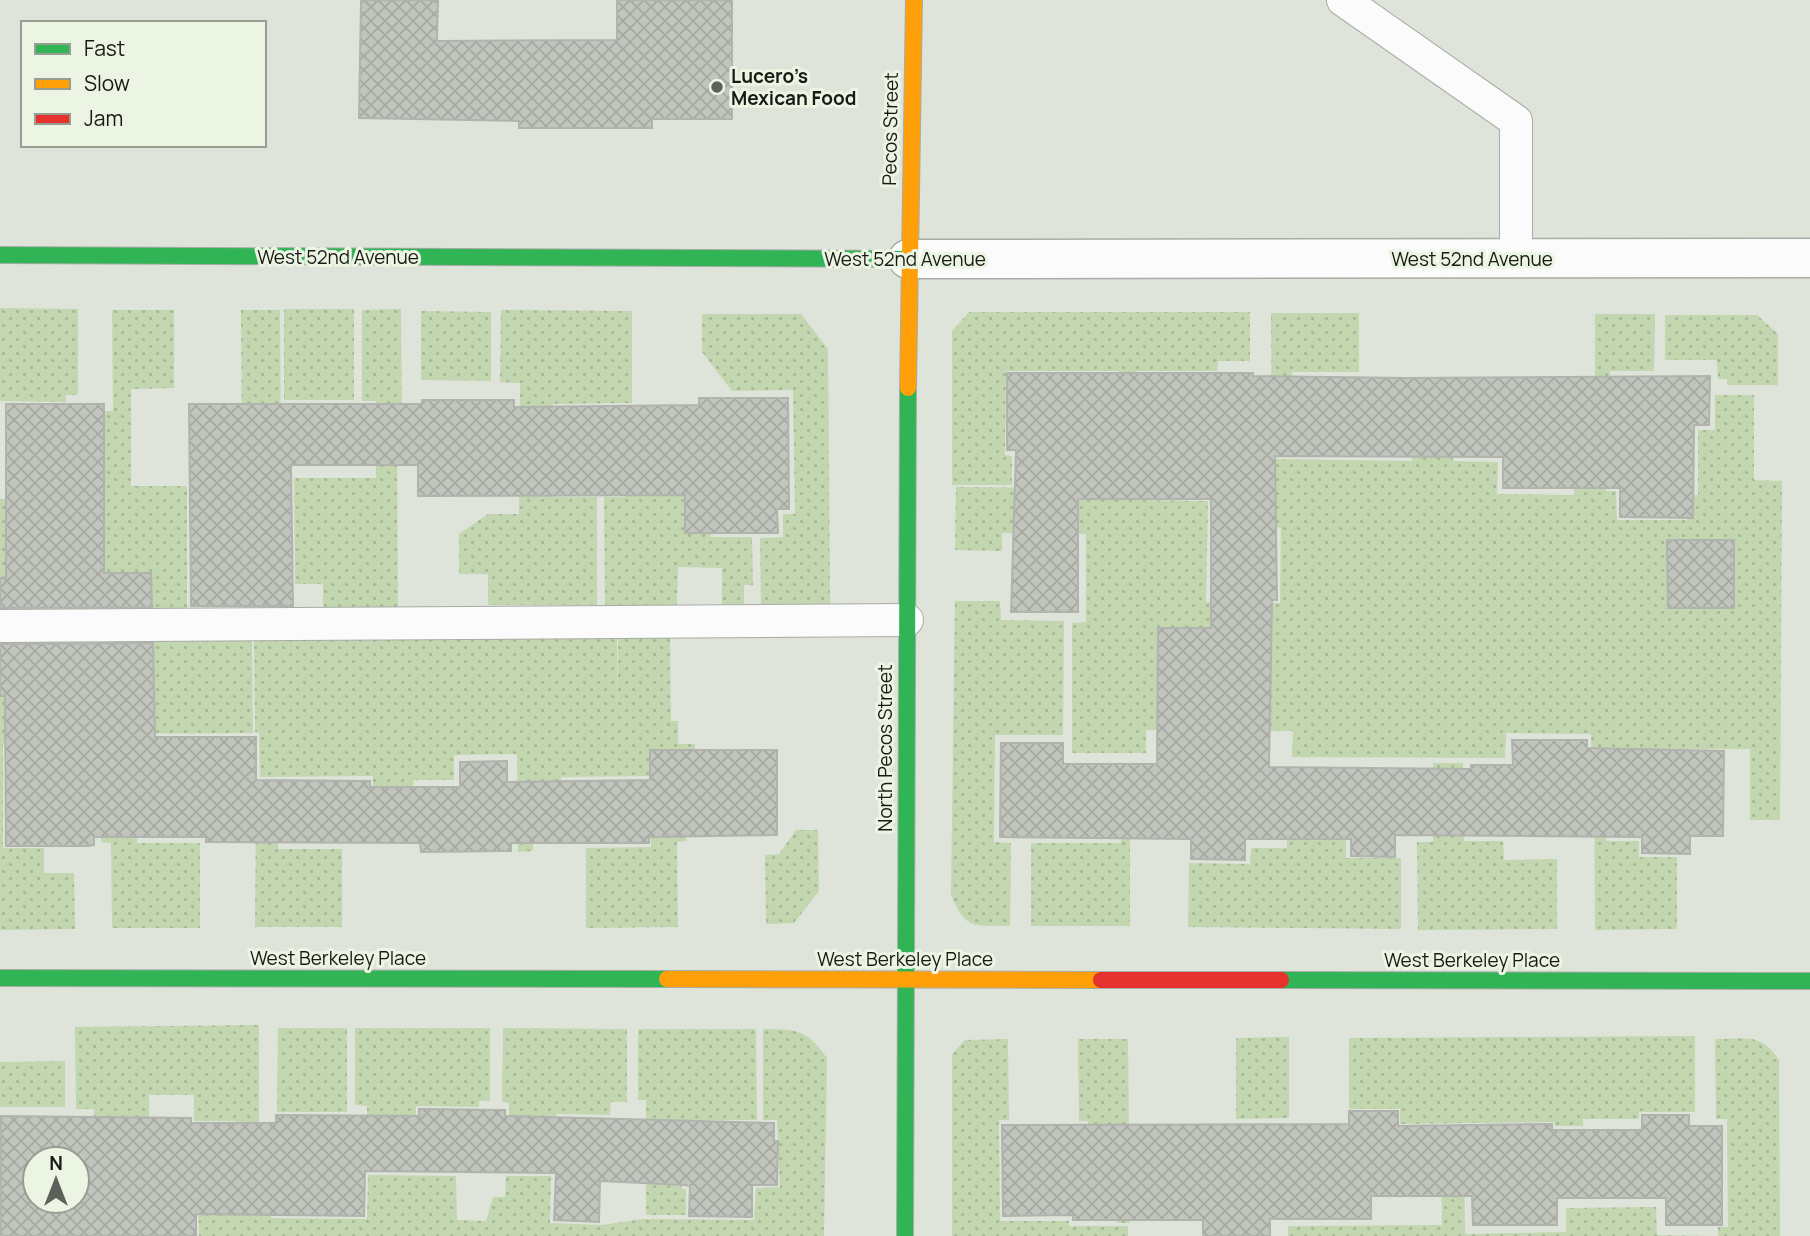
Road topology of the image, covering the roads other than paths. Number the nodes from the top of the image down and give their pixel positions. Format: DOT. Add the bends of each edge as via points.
graph roads {
  1 [pos="914,0"];
  2 [pos="1343,0"];
  3 [pos="0,255"];
  4 [pos="1516,258"];
  5 [pos="1810,258"];
  6 [pos="908,260"];
  7 [pos="907,620"];
  8 [pos="0,626"];
  9 [pos="0,978"];
  10 [pos="905,980"];
  11 [pos="1810,981"];
  12 [pos="905,1236"];
  1 -- 6 [label="street, Pecos Street"];
  2 -- 4 [label="lane" via="1516,121"];
  3 -- 6 [label="street, West 52nd Avenue"];
  4 -- 5 [label="street, West 52nd Avenue"];
  4 -- 6 [label="street, West 52nd Avenue"];
  6 -- 7 [label="street, North Pecos Street"];
  7 -- 8 [label="lane"];
  7 -- 10 [label="street, North Pecos Street"];
  9 -- 10 [label="street, West Berkeley Place"];
  10 -- 11 [label="street, West Berkeley Place"];
  10 -- 12 [label="street, North Pecos Street"];
}
